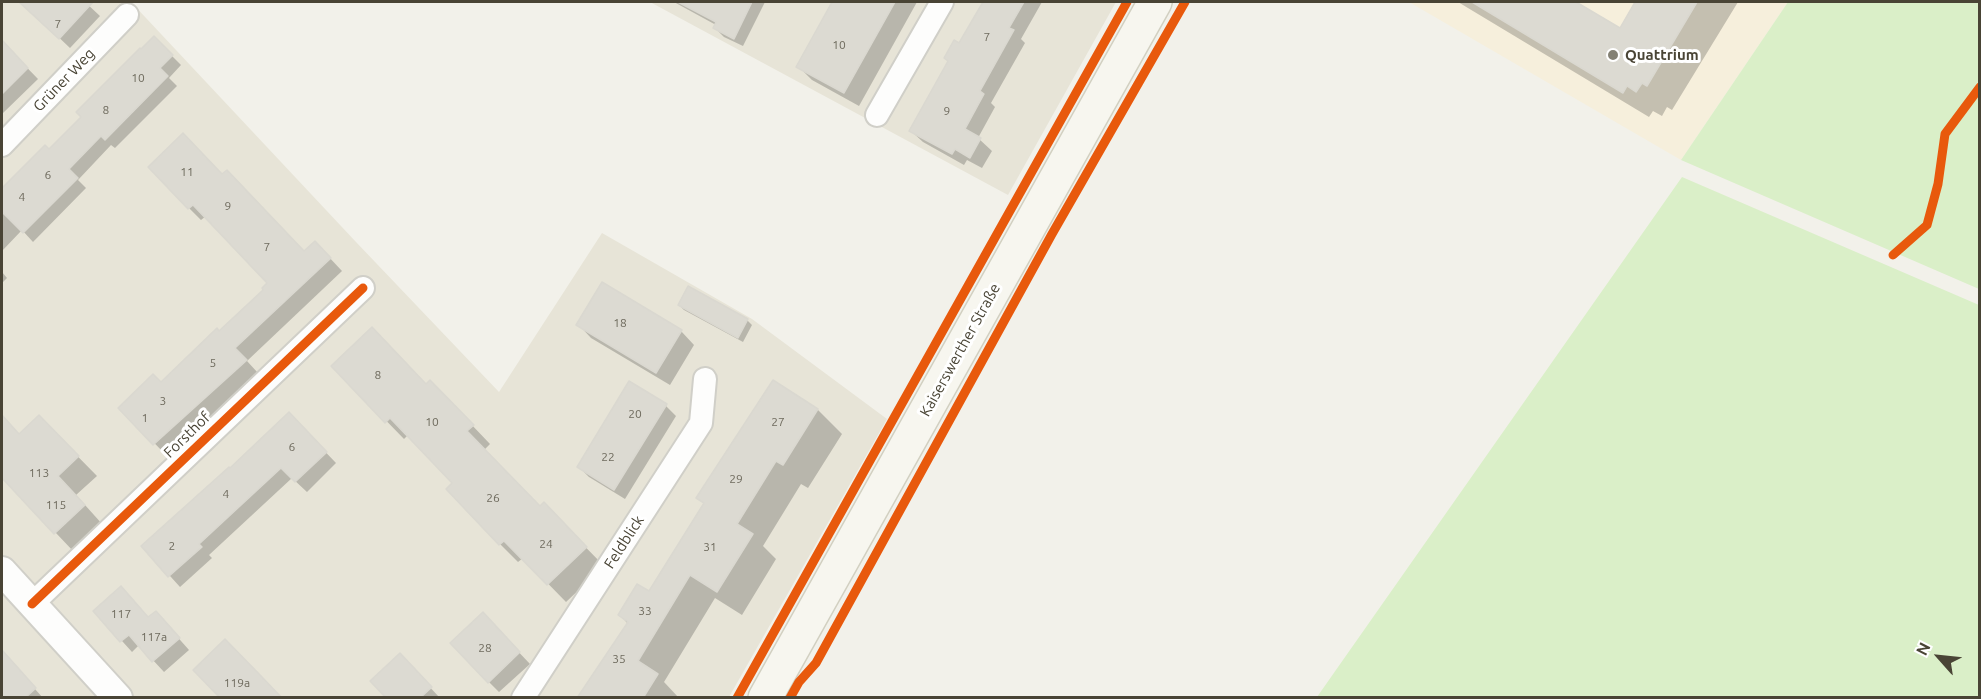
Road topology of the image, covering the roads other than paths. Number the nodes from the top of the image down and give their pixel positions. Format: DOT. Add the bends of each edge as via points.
graph roads {
  1 [pos="942,2"];
  2 [pos="1155,2"];
  3 [pos="127,15"];
  4 [pos="877,115"];
  5 [pos="2,145"];
  6 [pos="363,288"];
  7 [pos="705,379"];
  8 [pos="2,571"];
  9 [pos="32,604"];
  10 [pos="114,696"];
  11 [pos="523,698"];
  12 [pos="765,698"];
  1 -- 4 [label="street"];
  2 -- 12 [label="main road, Kaiserswerther Straße"];
  3 -- 5 [label="street, Grüner Weg"];
  6 -- 9 [label="street, Forsthof"];
  7 -- 11 [label="street, Feldblick" via="701,423"];
  8 -- 9 [label="street"];
  9 -- 10 [label="street"];
}
